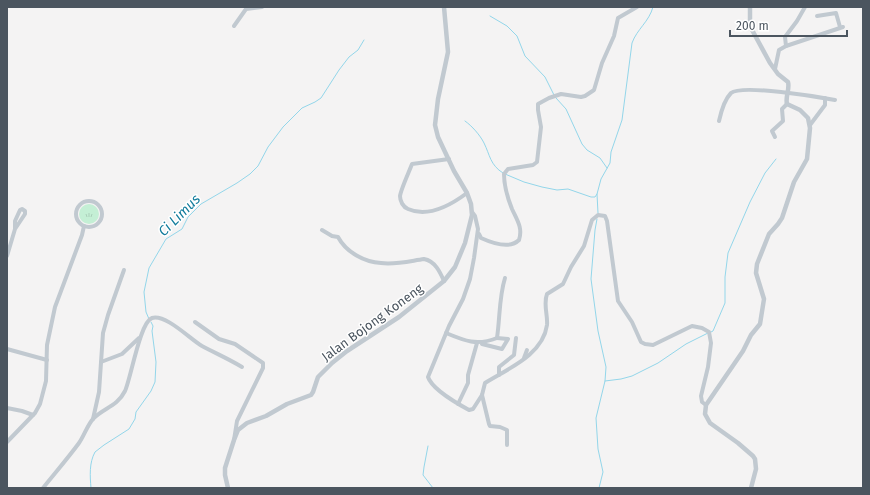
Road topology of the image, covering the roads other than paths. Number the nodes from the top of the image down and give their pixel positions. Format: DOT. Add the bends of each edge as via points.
graph roads {
  1 [pos="262,7"];
  2 [pos="444,7"];
  3 [pos="637,7"];
  4 [pos="750,7"];
  5 [pos="805,7"];
  6 [pos="817,16"];
  7 [pos="234,26"];
  8 [pos="786,46"];
  9 [pos="775,69"];
  10 [pos="788,93"];
  11 [pos="825,98"];
  12 [pos="835,100"];
  13 [pos="787,104"];
  14 [pos="719,121"];
  15 [pos="810,125"];
  16 [pos="775,137"];
  17 [pos="449,159"];
  18 [pos="467,193"];
  19 [pos="472,212"];
  20 [pos="84,226"];
  21 [pos="15,229"];
  22 [pos="478,229"];
  23 [pos="322,230"];
  24 [pos="7,256"];
  25 [pos="124,270"];
  26 [pos="504,278"];
  27 [pos="444,281"];
  28 [pos="194,322"];
  29 [pos="446,333"];
  30 [pos="140,337"];
  31 [pos="497,338"];
  32 [pos="516,338"];
  33 [pos="479,343"];
  34 [pos="7,349"];
  35 [pos="527,350"];
  36 [pos="47,360"];
  37 [pos="523,360"];
  38 [pos="101,362"];
  39 [pos="242,367"];
  40 [pos="499,375"];
  41 [pos="482,395"];
  42 [pos="458,404"];
  43 [pos="706,405"];
  44 [pos="7,408"];
  45 [pos="33,415"];
  46 [pos="93,419"];
  47 [pos="234,440"];
  48 [pos="7,442"];
  49 [pos="507,445"];
  50 [pos="43,488"];
  51 [pos="228,488"];
  52 [pos="751,488"];
  1 -- 7 [label="street" via="246,9"];
  2 -- 17 [label="street" via="448,52 435,125"];
  3 -- 22 [label="street" via="618,18 594,90 581,97 561,94 538,104 541,127 537,162 508,169 504,174 510,203 521,229 519,240 509,245 492,242 481,238"];
  4 -- 9 [label="street" via="751,28"];
  5 -- 8 [label="street" via="785,37"];
  6 -- 8 [label="street" via="836,13 842,27"];
  8 -- 9 [label="street" via="779,50"];
  9 -- 10 [label="street" via="788,82"];
  10 -- 11 [label="street"];
  10 -- 13 [label="street"];
  10 -- 14 [label="street" via="758,90 733,92 725,103"];
  11 -- 12 [label="street"];
  11 -- 15 [label="street" via="825,105"];
  13 -- 15 [label="street" via="804,112"];
  13 -- 16 [label="street" via="782,109 783,121 773,130"];
  15 -- 43 [label="street" via="806,163 794,182 782,218 769,234 757,264 756,272 764,299 760,324"];
  17 -- 18 [label="street"];
  17 -- 18 [label="street" via="412,164 400,196 401,202 405,208 413,211 429,211 444,208"];
  18 -- 19 [label="street, Jalan Bojong Koneng"];
  19 -- 22 [label="street"];
  19 -- 27 [label="street, Jalan Bojong Koneng" via="460,257"];
  20 -- 20 [label="street" via="77,220 76,211 84,202 94,202 100,209 101,218 96,225"];
  20 -- 36 [label="street" via="55,307 47,345"];
  21 -- 24 [label="street"];
  22 -- 29 [label="street" via="470,278"];
  23 -- 27 [label="street" via="338,237 346,249 373,262 382,264 424,259 431,261"];
  25 -- 38 [label="street" via="103,333"];
  26 -- 31 [label="street"];
  27 -- 47 [label="street, Jalan Bojong Koneng" via="399,317 336,360 318,377 311,395 247,423 238,430"];
  28 -- 47 [label="street" via="219,339 235,344 263,363 263,368 236,421"];
  29 -- 33 [label="street"];
  29 -- 42 [label="street" via="428,377 432,384"];
  30 -- 38 [label="street" via="122,354"];
  30 -- 39 [label="street" via="150,319 166,321 201,346"];
  30 -- 46 [label="street" via="125,391 112,406"];
  31 -- 33 [label="street"];
  31 -- 33 [label="street" via="508,339 502,349"];
  32 -- 40 [label="street" via="514,355 499,367"];
  33 -- 42 [label="street" via="468,375 468,384"];
  34 -- 36 [label="street"];
  35 -- 37 [label="street"];
  36 -- 45 [label="street" via="46,381 40,404"];
  37 -- 40 [label="street"];
  37 -- 43 [label="street" via="541,341 546,328 547,294 563,284 584,246 592,220 598,215 604,216 607,221 618,301 641,342 653,344 692,326 709,332 708,368 701,396 702,402"];
  38 -- 46 [label="street" via="99,392"];
  40 -- 41 [label="street" via="485,383"];
  41 -- 42 [label="street" via="473,409 469,410"];
  41 -- 49 [label="street" via="489,424 506,430"];
  43 -- 52 [label="street" via="710,423 755,459 756,469"];
  44 -- 45 [label="street"];
  45 -- 48 [label="street"];
  46 -- 50 [label="street" via="75,449"];
  47 -- 51 [label="street, Jalan Bojong Koneng" via="225,471"];
}
